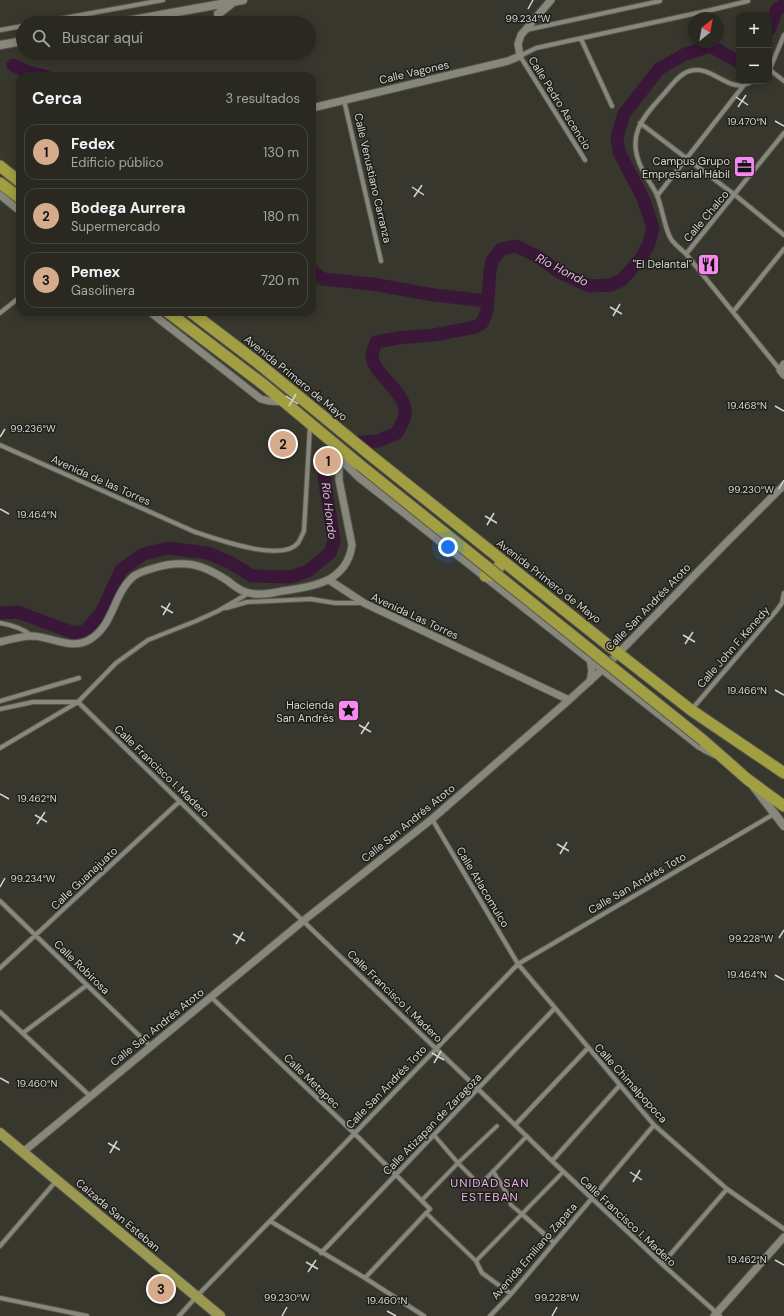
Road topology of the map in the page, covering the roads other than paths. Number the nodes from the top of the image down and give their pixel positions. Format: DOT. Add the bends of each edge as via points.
graph roads {
  1 [pos="163,0"];
  2 [pos="236,0"];
  3 [pos="550,0"];
  4 [pos="660,1"];
  5 [pos="748,1"];
  6 [pos="218,14"];
  7 [pos="75,16"];
  8 [pos="153,16"];
  9 [pos="16,27"];
  10 [pos="0,30"];
  11 [pos="525,30"];
  12 [pos="784,35"];
  13 [pos="581,39"];
  14 [pos="16,42"];
  15 [pos="0,45"];
  16 [pos="520,56"];
  17 [pos="772,63"];
  18 [pos="772,72"];
  19 [pos="784,81"];
  20 [pos="744,85"];
  21 [pos="344,100"];
  22 [pos="612,106"];
  23 [pos="316,107"];
  24 [pos="640,123"];
  25 [pos="784,133"];
  26 [pos="688,158"];
  27 [pos="585,160"];
  28 [pos="0,166"];
  29 [pos="16,179"];
  30 [pos="0,183"];
  31 [pos="0,195"];
  32 [pos="16,195"];
  33 [pos="735,195"];
  34 [pos="657,196"];
  35 [pos="16,207"];
  36 [pos="784,235"];
  37 [pos="784,249"];
  38 [pos="686,254"];
  39 [pos="381,262"];
  40 [pos="16,300"];
  41 [pos="733,312"];
  42 [pos="0,314"];
  43 [pos="155,316"];
  44 [pos="173,316"];
  45 [pos="196,316"];
  46 [pos="783,370"];
  47 [pos="285,402"];
  48 [pos="310,423"];
  49 [pos="333,442"];
  50 [pos="0,444"];
  51 [pos="341,460"];
  52 [pos="784,485"];
  53 [pos="498,558"];
  54 [pos="485,576"];
  55 [pos="329,580"];
  56 [pos="248,593"];
  57 [pos="784,593"];
  58 [pos="364,603"];
  59 [pos="218,611"];
  60 [pos="0,623"];
  61 [pos="33,636"];
  62 [pos="0,642"];
  63 [pos="618,653"];
  64 [pos="590,659"];
  65 [pos="603,669"];
  66 [pos="79,678"];
  67 [pos="590,681"];
  68 [pos="569,700"];
  69 [pos="0,701"];
  70 [pos="78,702"];
  71 [pos="0,709"];
  72 [pos="691,710"];
  73 [pos="0,748"];
  74 [pos="721,756"];
  75 [pos="784,773"];
  76 [pos="747,779"];
  77 [pos="180,801"];
  78 [pos="784,806"];
  79 [pos="774,814"];
  80 [pos="432,819"];
  81 [pos="784,826"];
  82 [pos="0,901"];
  83 [pos="303,921"];
  84 [pos="35,935"];
  85 [pos="518,964"];
  86 [pos="0,968"];
  87 [pos="87,985"];
  88 [pos="211,997"];
  89 [pos="555,1008"];
  90 [pos="0,1012"];
  91 [pos="23,1033"];
  92 [pos="151,1047"];
  93 [pos="588,1048"];
  94 [pos="436,1049"];
  95 [pos="620,1085"];
  96 [pos="478,1089"];
  97 [pos="90,1096"];
  98 [pos="515,1125"];
  99 [pos="654,1125"];
  100 [pos="497,1126"];
  101 [pos="0,1133"];
  102 [pos="354,1133"];
  103 [pos="434,1135"];
  104 [pos="527,1136"];
  105 [pos="23,1152"];
  106 [pos="552,1162"];
  107 [pos="458,1163"];
  108 [pos="494,1171"];
  109 [pos="563,1172"];
  110 [pos="395,1174"];
  111 [pos="57,1180"];
  112 [pos="727,1189"];
  113 [pos="591,1199"];
  114 [pos="422,1200"];
  115 [pos="426,1214"];
  116 [pos="522,1214"];
  117 [pos="270,1221"];
  118 [pos="784,1229"];
  119 [pos="784,1237"];
  120 [pos="553,1242"];
  121 [pos="0,1246"];
  122 [pos="321,1253"];
  123 [pos="476,1262"];
  124 [pos="662,1264"];
  125 [pos="364,1278"];
  126 [pos="511,1294"];
  127 [pos="196,1297"];
  128 [pos="0,1298"];
  129 [pos="717,1315"];
  130 [pos="87,1316"];
  131 [pos="179,1316"];
  132 [pos="220,1316"];
  133 [pos="424,1316"];
  134 [pos="490,1316"];
  1 -- 7 [label="street"];
  2 -- 6 [label="main road"];
  2 -- 8 [label="main road"];
  3 -- 11 [label="street"];
  4 -- 11 [label="street"];
  5 -- 13 [label="street"];
  9 -- 10 [label="street"];
  11 -- 16 [label="street" via="518,44"];
  12 -- 17 [label="street"];
  13 -- 16 [label="street" via="536,48"];
  13 -- 22 [label="street"];
  14 -- 15 [label="main road"];
  16 -- 21 [label="street, Calle Vagones" via="508,62"];
  16 -- 27 [label="street, Calle Pedro Ascencio"];
  18 -- 19 [label="street"];
  20 -- 24 [label="street" via="732,83 705,71 688,71 653,105"];
  20 -- 26 [label="street"];
  21 -- 23 [label="street, Calle Vagones"];
  21 -- 39 [label="street, Calle Venustiano Carranza"];
  24 -- 26 [label="street"];
  24 -- 34 [label="street" via="636,132 635,155"];
  25 -- 33 [label="street, Calle Chalco"];
  26 -- 33 [label="street"];
  26 -- 34 [label="street"];
  28 -- 29 [label="highway"];
  30 -- 32 [label="highway"];
  31 -- 35 [label="street"];
  33 -- 36 [label="street"];
  33 -- 38 [label="street, Calle Chalco"];
  34 -- 38 [label="street" via="670,239"];
  37 -- 41 [label="street"];
  38 -- 41 [label="street"];
  40 -- 42 [label="street"];
  41 -- 46 [label="street"];
  43 -- 47 [label="street" via="261,398"];
  44 -- 47 [label="highway"];
  45 -- 53 [label="highway, Avenida Primero de Mayo"];
  47 -- 48 [label="highway"];
  48 -- 49 [label="highway"];
  48 -- 50 [label="street, Avenida de las Torres" via="304,531 298,544 286,550 267,551 227,543 196,532"];
  49 -- 51 [label="main road"];
  49 -- 74 [label="highway, bridge"];
  51 -- 54 [label="main road"];
  51 -- 55 [label="street" via="339,480 352,545 346,564"];
  52 -- 63 [label="street, Calle San Andrés Atoto"];
  53 -- 54 [label="highway" via="497,572"];
  53 -- 63 [label="highway, Avenida Primero de Mayo"];
  54 -- 64 [label="main road"];
  55 -- 56 [label="street" via="294,590"];
  55 -- 58 [label="street"];
  56 -- 59 [label="street"];
  56 -- 61 [label="street" via="199,566 162,566 135,575 128,582 109,620 90,639 74,644"];
  57 -- 72 [label="street, Calle John F. Kenedy" via="777,610"];
  58 -- 59 [label="street, Avenida Las Torres" via="335,603 311,599 247,602"];
  58 -- 68 [label="street, Avenida Las Torres"];
  59 -- 70 [label="street" via="148,640 116,663"];
  60 -- 61 [label="street" via="22,628"];
  61 -- 62 [label="street"];
  63 -- 65 [label="street, Calle San Andrés Atoto"];
  63 -- 72 [label="highway, Avenida Primero de Mayo"];
  64 -- 65 [label="main road"];
  64 -- 67 [label="street"];
  65 -- 67 [label="street, Calle San Andrés Atoto"];
  65 -- 74 [label="main road" via="700,746"];
  66 -- 69 [label="street"];
  67 -- 68 [label="street, Calle San Andrés Atoto"];
  68 -- 80 [label="street, Calle San Andrés Atoto"];
  70 -- 71 [label="street" via="33,702"];
  70 -- 73 [label="street"];
  70 -- 77 [label="street, Calle Francisco I. Madero"];
  72 -- 75 [label="highway, Avenida Primero de Mayo"];
  74 -- 76 [label="highway"];
  76 -- 78 [label="highway"];
  76 -- 79 [label="main road"];
  77 -- 83 [label="street, Calle Francisco I. Madero"];
  77 -- 84 [label="street, Calle Guanajuato"];
  79 -- 81 [label="main road"];
  79 -- 85 [label="street, Calle San Andrés Toto"];
  80 -- 83 [label="street, Calle San Andrés Atoto"];
  80 -- 85 [label="street, Calle Atlacomulco"];
  82 -- 84 [label="street, Calle Robirosa"];
  83 -- 88 [label="street, Calle San Andrés Atoto"];
  83 -- 94 [label="street, Calle Francisco I. Madero"];
  84 -- 86 [label="street, Calle Guanajuato"];
  84 -- 87 [label="street, Calle Robirosa"];
  85 -- 89 [label="street, Calle Chimalpopoca"];
  85 -- 94 [label="street, Calle San Andrés Toto"];
  87 -- 91 [label="street"];
  87 -- 92 [label="street, Calle Robirosa"];
  88 -- 92 [label="street, Calle San Andrés Atoto"];
  88 -- 102 [label="street, Calle Metepec"];
  89 -- 93 [label="street, Calle Chimalpopoca"];
  89 -- 96 [label="street, Calle Atizapan de Zaragoza"];
  90 -- 91 [label="street"];
  91 -- 97 [label="street"];
  92 -- 97 [label="street, Calle San Andrés Atoto"];
  93 -- 95 [label="street, Calle Chimalpopoca"];
  93 -- 98 [label="street"];
  94 -- 96 [label="street, Calle Francisco I. Madero"];
  94 -- 102 [label="street, Calle San Andrés Toto"];
  95 -- 99 [label="street, Calle Chimalpopoca"];
  95 -- 106 [label="street"];
  96 -- 98 [label="street, Calle Francisco I. Madero"];
  96 -- 103 [label="street, Calle Atizapan de Zaragoza"];
  97 -- 105 [label="street, Calle San Andrés Atoto"];
  98 -- 104 [label="street, Calle Francisco I. Madero"];
  99 -- 112 [label="street, Calle Chimalpopoca"];
  99 -- 113 [label="street, Avenida Emiliano Zapata"];
  100 -- 107 [label="street"];
  101 -- 105 [label="main road, Calzada San Esteban"];
  102 -- 110 [label="street, Calle Metepec"];
  102 -- 117 [label="street, Calle San Andrés Toto"];
  103 -- 107 [label="street"];
  103 -- 110 [label="street, Calle Atizapan de Zaragoza"];
  104 -- 106 [label="street, Calle Francisco I. Madero"];
  104 -- 108 [label="street"];
  105 -- 111 [label="main road, Calzada San Esteban"];
  106 -- 109 [label="street, Calle Francisco I. Madero"];
  107 -- 108 [label="street" via="480,1185"];
  107 -- 114 [label="street"];
  108 -- 116 [label="street" via="512,1204"];
  109 -- 113 [label="street, Calle Francisco I. Madero"];
  109 -- 116 [label="street"];
  110 -- 114 [label="street, Calle Metepec"];
  110 -- 122 [label="street, Calle Atizapan de Zaragoza"];
  111 -- 121 [label="street"];
  111 -- 127 [label="main road, Calzada San Esteban"];
  112 -- 118 [label="street, Calle Chimalpopoca"];
  112 -- 124 [label="street"];
  113 -- 120 [label="street, Avenida Emiliano Zapata"];
  113 -- 124 [label="street, Calle Francisco I. Madero"];
  114 -- 115 [label="street" via="430,1209"];
  115 -- 123 [label="street"];
  115 -- 125 [label="street"];
  116 -- 120 [label="street"];
  116 -- 123 [label="street"];
  117 -- 122 [label="street"];
  117 -- 127 [label="street, Calle San Andrés Toto"];
  119 -- 129 [label="street"];
  120 -- 126 [label="street, Avenida Emiliano Zapata"];
  122 -- 125 [label="street"];
  123 -- 126 [label="street" via="482,1273"];
  124 -- 129 [label="street, Calle Francisco I. Madero"];
  125 -- 133 [label="street"];
  126 -- 134 [label="street, Avenida Emiliano Zapata"];
  127 -- 131 [label="street, Calle San Andrés Toto"];
  127 -- 132 [label="main road, Calzada San Esteban"];
  128 -- 130 [label="street"];
}
